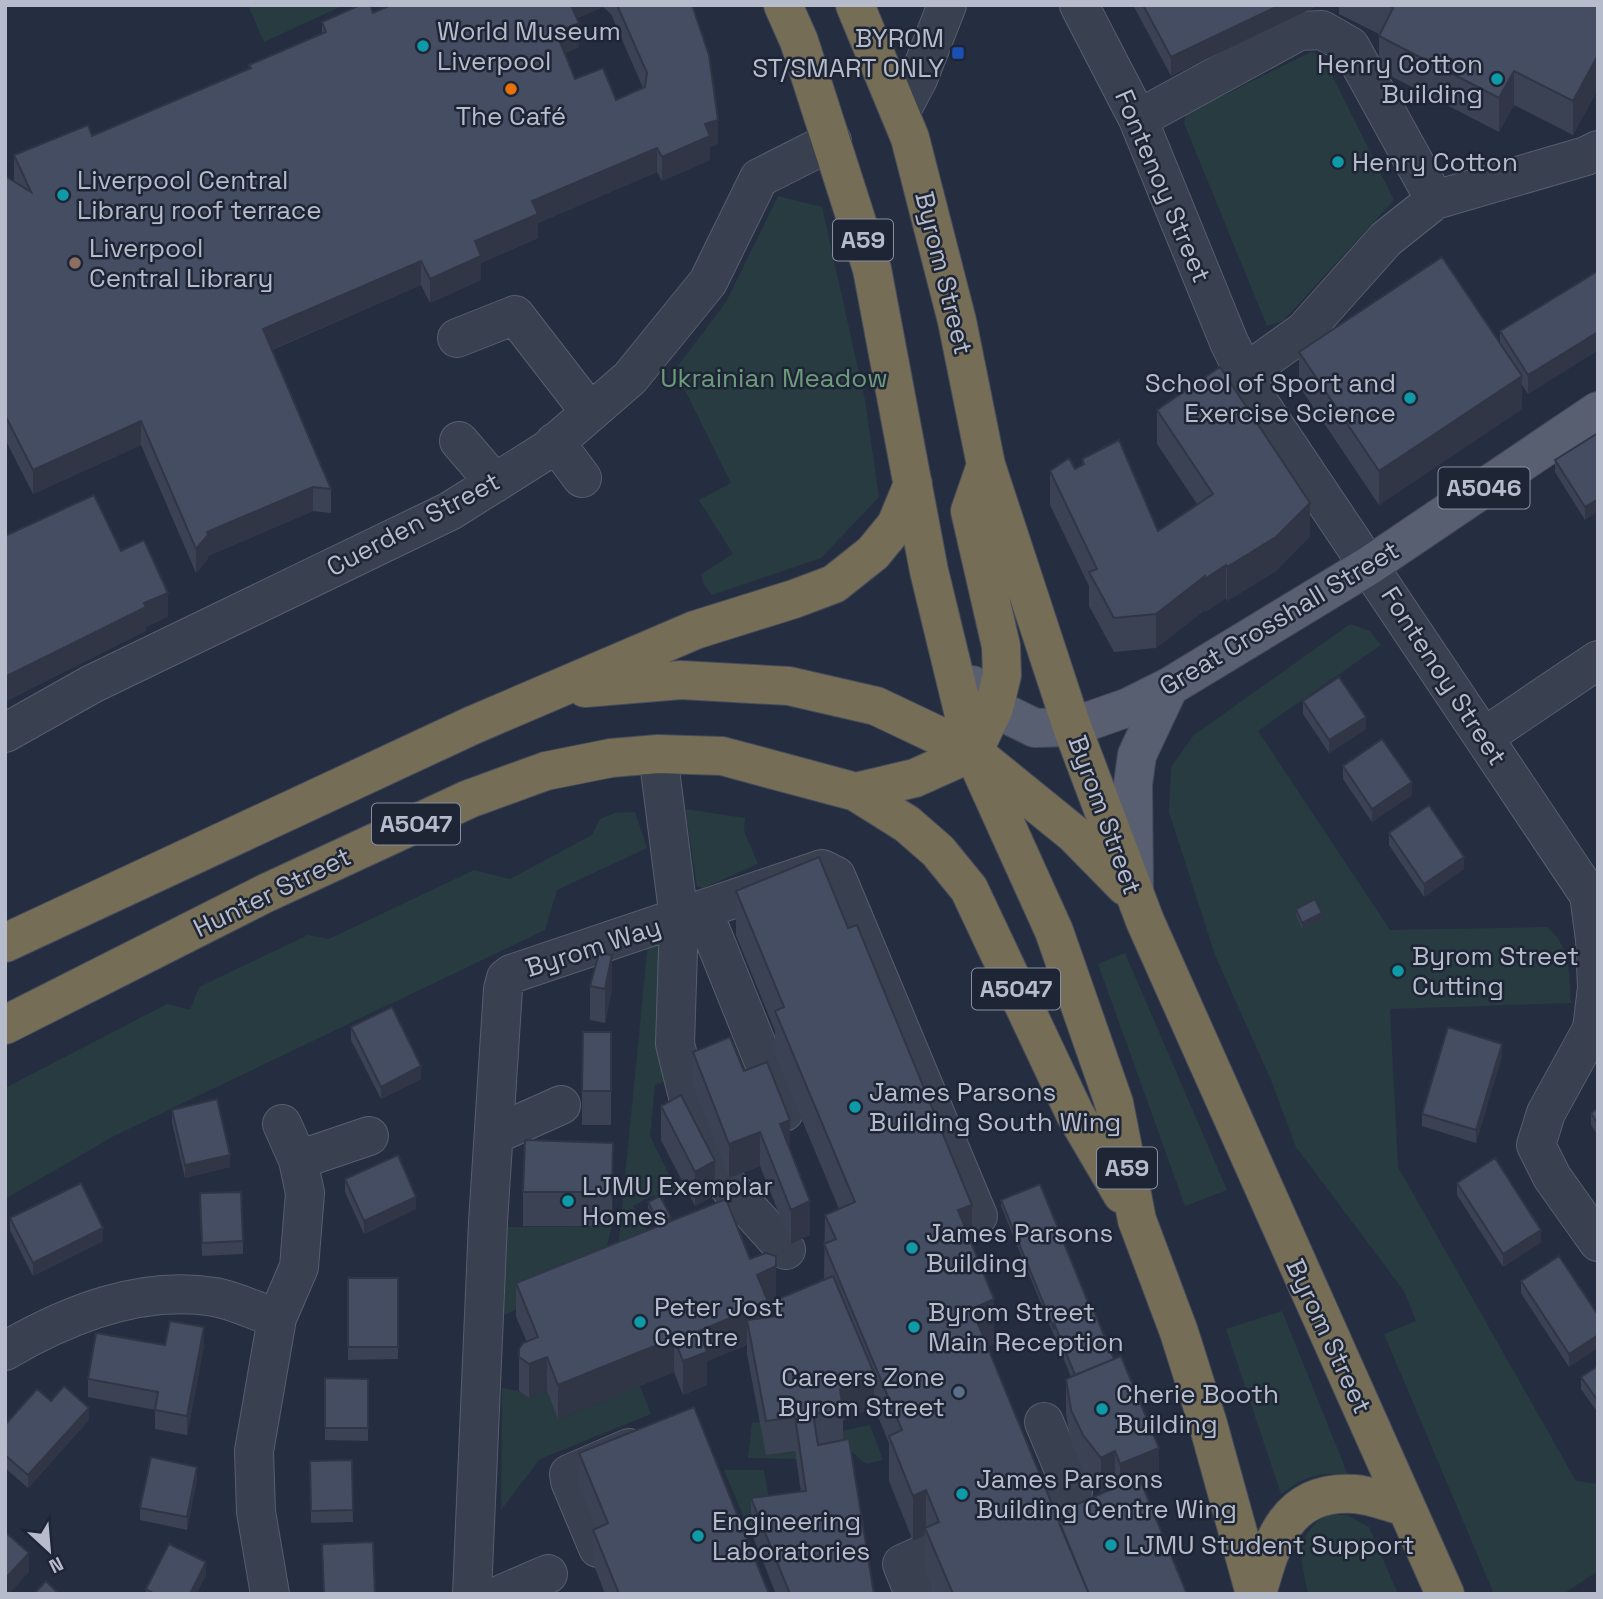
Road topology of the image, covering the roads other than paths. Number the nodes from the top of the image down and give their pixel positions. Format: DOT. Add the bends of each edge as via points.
graph roads {
  1 [pos="783,5"];
  2 [pos="855,5"];
  3 [pos="947,5"];
  4 [pos="1079,5"];
  5 [pos="900,113"];
  6 [pos="1139,119"];
  7 [pos="831,141"];
  8 [pos="1598,150"];
  9 [pos="1436,200"];
  10 [pos="457,338"];
  11 [pos="1244,374"];
  12 [pos="1598,411"];
  13 [pos="590,412"];
  14 [pos="459,440"];
  15 [pos="555,442"];
  16 [pos="986,465"];
  17 [pos="582,478"];
  18 [pos="495,483"];
  19 [pos="913,484"];
  20 [pos="1370,565"];
  21 [pos="1598,660"];
  22 [pos="950,662"];
  23 [pos="1169,687"];
  24 [pos="551,691"];
  25 [pos="994,708"];
  26 [pos="1072,727"];
  27 [pos="5,733"];
  28 [pos="1484,737"];
  29 [pos="972,752"];
  30 [pos="658,754"];
  31 [pos="856,792"];
  32 [pos="1135,896"];
  33 [pos="679,919"];
  34 [pos="5,943"];
  35 [pos="5,1025"];
  36 [pos="1593,1033"];
  37 [pos="561,1105"];
  38 [pos="787,1119"];
  39 [pos="282,1124"];
  40 [pos="494,1135"];
  41 [pos="369,1136"];
  42 [pos="298,1160"];
  43 [pos="978,1216"];
  44 [pos="1137,1220"];
  45 [pos="1598,1242"];
  46 [pos="786,1250"];
  47 [pos="276,1318"];
  48 [pos="5,1350"];
  49 [pos="1044,1422"];
  50 [pos="661,1435"];
  51 [pos="1406,1507"];
  52 [pos="1035,1508"];
  53 [pos="598,1548"];
  54 [pos="932,1550"];
  55 [pos="548,1574"];
  56 [pos="270,1594"];
  57 [pos="472,1594"];
  58 [pos="502,1594"];
  59 [pos="914,1594"];
  60 [pos="1256,1594"];
  61 [pos="1445,1594"];
  1 -- 7 [label="highway, A59"];
  2 -- 5 [label="highway, Byrom Street / A59"];
  3 -- 5 [label="street"];
  4 -- 6 [label="street, Fontenoy Street"];
  5 -- 16 [label="highway, Byrom Street / A59" via="957,321"];
  6 -- 9 [label="street" via="1299,31 1322,30 1350,46"];
  6 -- 11 [label="street, Fontenoy Street"];
  7 -- 13 [label="street, Cuerden Street" via="759,178 708,282 630,378"];
  7 -- 19 [label="highway, A59" via="872,269"];
  8 -- 9 [label="street"];
  9 -- 11 [label="street" via="1386,239 1304,331"];
  10 -- 13 [label="street" via="515,315"];
  11 -- 20 [label="street, Fontenoy Street"];
  12 -- 20 [label="main road, Great Crosshall Street / A5046"];
  13 -- 15 [label="street, Cuerden Street"];
  14 -- 18 [label="street"];
  15 -- 17 [label="street"];
  15 -- 18 [label="street, Cuerden Street"];
  16 -- 25 [label="highway" via="970,511 1001,646 1002,675"];
  16 -- 26 [label="highway, Byrom Street / A59"];
  18 -- 27 [label="street, Cuerden Street" via="450,511 92,684"];
  19 -- 22 [label="highway, A59"];
  19 -- 24 [label="highway, A5047" via="896,525 873,553 834,584 695,630"];
  20 -- 23 [label="main road, Great Crosshall Street / A5046"];
  20 -- 28 [label="street, Fontenoy Street"];
  21 -- 28 [label="street"];
  22 -- 25 [label="main road, Great Crosshall Street / A5046"];
  22 -- 29 [label="highway, A59"];
  23 -- 26 [label="main road, Great Crosshall Street / A5046" via="1111,715"];
  23 -- 32 [label="main road" via="1137,755"];
  24 -- 29 [label="highway, A5047" via="681,680 789,686 876,706"];
  24 -- 34 [label="highway, A5047"];
  25 -- 26 [label="main road, Great Crosshall Street / A5046" via="1035,727"];
  25 -- 29 [label="highway"];
  26 -- 32 [label="highway, Byrom Street / A59"];
  28 -- 36 [label="street, Fontenoy Street" via="1589,895 1597,988"];
  29 -- 31 [label="highway, A5047" via="915,778"];
  29 -- 32 [label="highway" via="1074,834"];
  29 -- 44 [label="highway, A59" via="1058,943 1114,1103"];
  30 -- 31 [label="highway, Hunter Street / A5047" via="722,756"];
  30 -- 33 [label="street"];
  30 -- 35 [label="highway, Hunter Street / A5047" via="546,771 469,799 266,893"];
  31 -- 44 [label="highway, Hunter Street / A5047" via="907,824 970,889 1075,1114"];
  32 -- 51 [label="highway, Byrom Street / A59"];
  33 -- 38 [label="street" via="709,926"];
  33 -- 40 [label="street, Byrom Way" via="506,978"];
  33 -- 43 [label="street, Byrom Way" via="822,869 833,873"];
  33 -- 46 [label="street" via="675,1044 694,1121 729,1187"];
  36 -- 45 [label="street, Fontenoy Street" via="1546,1113 1536,1145 1552,1177"];
  37 -- 40 [label="street"];
  39 -- 42 [label="street"];
  40 -- 57 [label="street, Byrom Way"];
  41 -- 42 [label="street"];
  42 -- 47 [label="street" via="305,1193 299,1267"];
  44 -- 60 [label="highway, A59" via="1179,1332"];
  47 -- 48 [label="street" via="216,1297 153,1295 76,1313"];
  47 -- 56 [label="street" via="254,1451 256,1512"];
  49 -- 52 [label="street" via="1073,1492"];
  50 -- 53 [label="street" via="569,1474"];
  51 -- 60 [label="highway" via="1355,1494 1321,1496 1293,1510 1270,1546"];
  51 -- 61 [label="highway, Byrom Street / A59"];
  54 -- 59 [label="street" via="902,1564"];
  55 -- 58 [label="street"];
}
